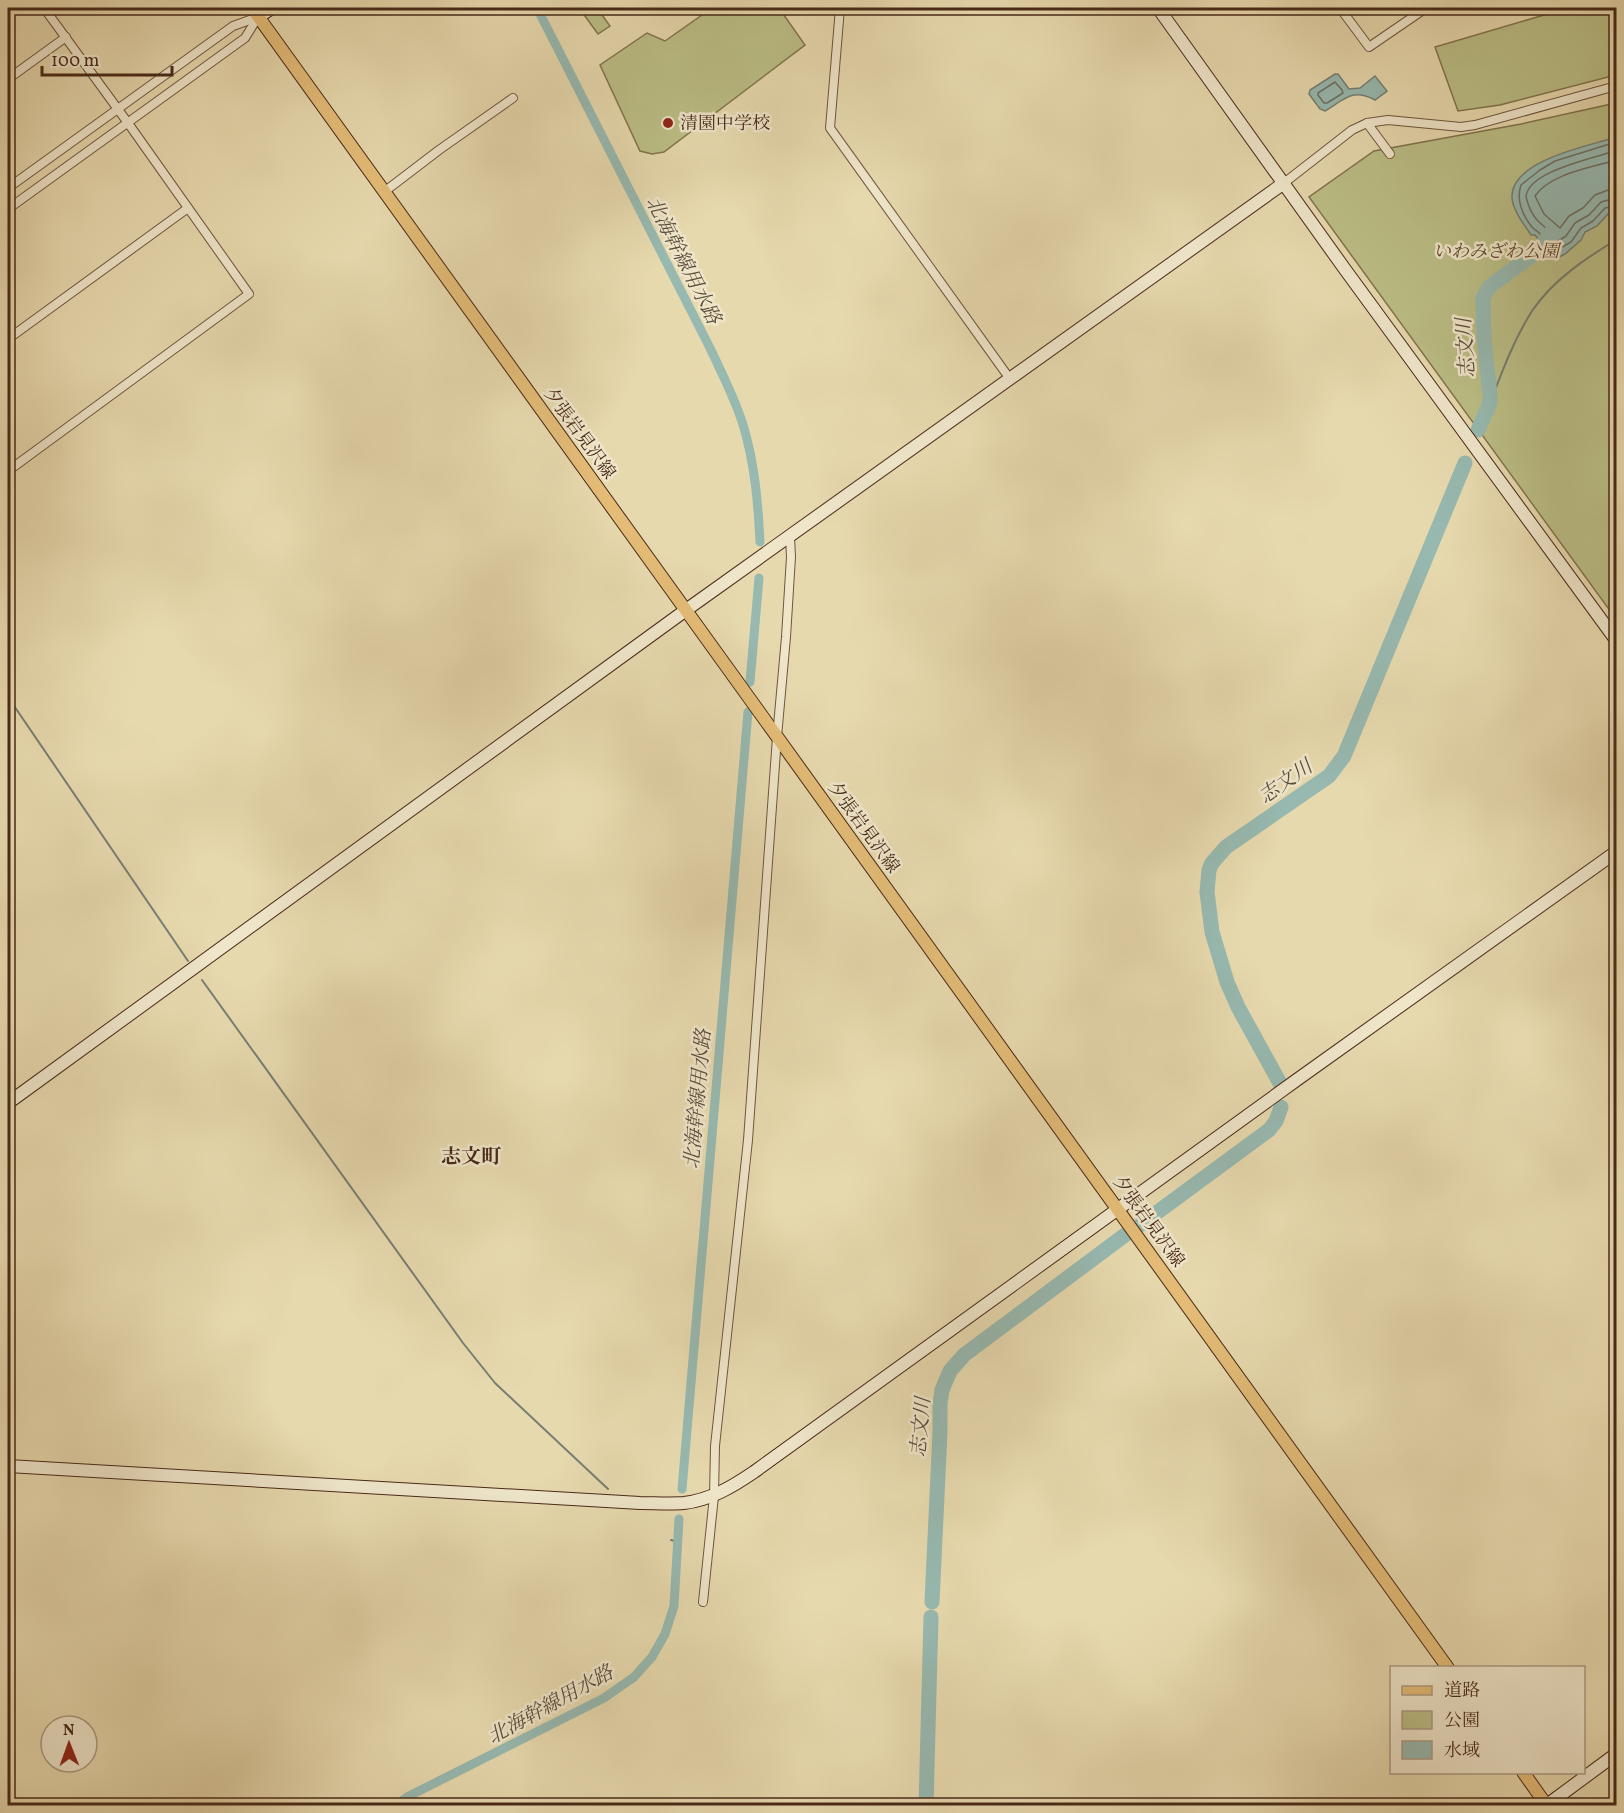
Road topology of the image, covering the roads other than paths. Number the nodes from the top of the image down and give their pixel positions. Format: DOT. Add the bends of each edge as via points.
graph roads {
  1 [pos="44,8"];
  2 [pos="272,8"];
  3 [pos="840,8"];
  4 [pos="1158,8"];
  5 [pos="1340,8"];
  6 [pos="1426,8"];
  7 [pos="255,12"];
  8 [pos="66,37"];
  9 [pos="8,79"];
  10 [pos="1617,86"];
  11 [pos="513,98"];
  12 [pos="117,109"];
  13 [pos="128,123"];
  14 [pos="1367,123"];
  15 [pos="1390,154"];
  16 [pos="1284,183"];
  17 [pos="8,188"];
  18 [pos="384,192"];
  19 [pos="188,208"];
  20 [pos="8,209"];
  21 [pos="8,339"];
  22 [pos="1010,379"];
  23 [pos="8,471"];
  24 [pos="790,537"];
  25 [pos="686,610"];
  26 [pos="1617,640"];
  27 [pos="777,737"];
  28 [pos="1617,852"];
  29 [pos="8,1103"];
  30 [pos="1118,1209"];
  31 [pos="8,1466"];
  32 [pos="714,1496"];
  33 [pos="703,1602"];
  34 [pos="1447,1666"];
  35 [pos="1617,1754"];
  36 [pos="1524,1774"];
  37 [pos="1547,1805"];
  1 -- 8 [label="street"];
  2 -- 7 [label="street"];
  3 -- 22 [label="street" via="830,128"];
  4 -- 16 [label="street"];
  5 -- 6 [label="street" via="1370,47"];
  7 -- 12 [label="street"];
  7 -- 13 [label="street" via="245,38"];
  7 -- 18 [label="main road, 夕張岩見沢線"];
  8 -- 9 [label="street"];
  8 -- 12 [label="street"];
  10 -- 14 [label="street" via="1476,125 1388,120"];
  11 -- 18 [label="street"];
  12 -- 13 [label="street"];
  12 -- 17 [label="street"];
  13 -- 19 [label="street"];
  13 -- 20 [label="street"];
  14 -- 15 [label="street"];
  14 -- 16 [label="street" via="1352,130"];
  16 -- 22 [label="street"];
  16 -- 26 [label="street"];
  18 -- 25 [label="main road, 夕張岩見沢線"];
  19 -- 21 [label="street"];
  19 -- 23 [label="street" via="249,294"];
  22 -- 24 [label="street"];
  24 -- 25 [label="street"];
  24 -- 27 [label="street"];
  25 -- 27 [label="main road, 夕張岩見沢線"];
  25 -- 29 [label="street"];
  27 -- 30 [label="main road, 夕張岩見沢線"];
  27 -- 32 [label="street" via="748,1140 715,1446"];
  28 -- 30 [label="street"];
  30 -- 32 [label="street" via="754,1472"];
  30 -- 34 [label="main road, 夕張岩見沢線"];
  31 -- 32 [label="street" via="640,1503 683,1503"];
  32 -- 33 [label="street"];
  35 -- 37 [label="street"];
  36 -- 37 [label="main road"];
}
